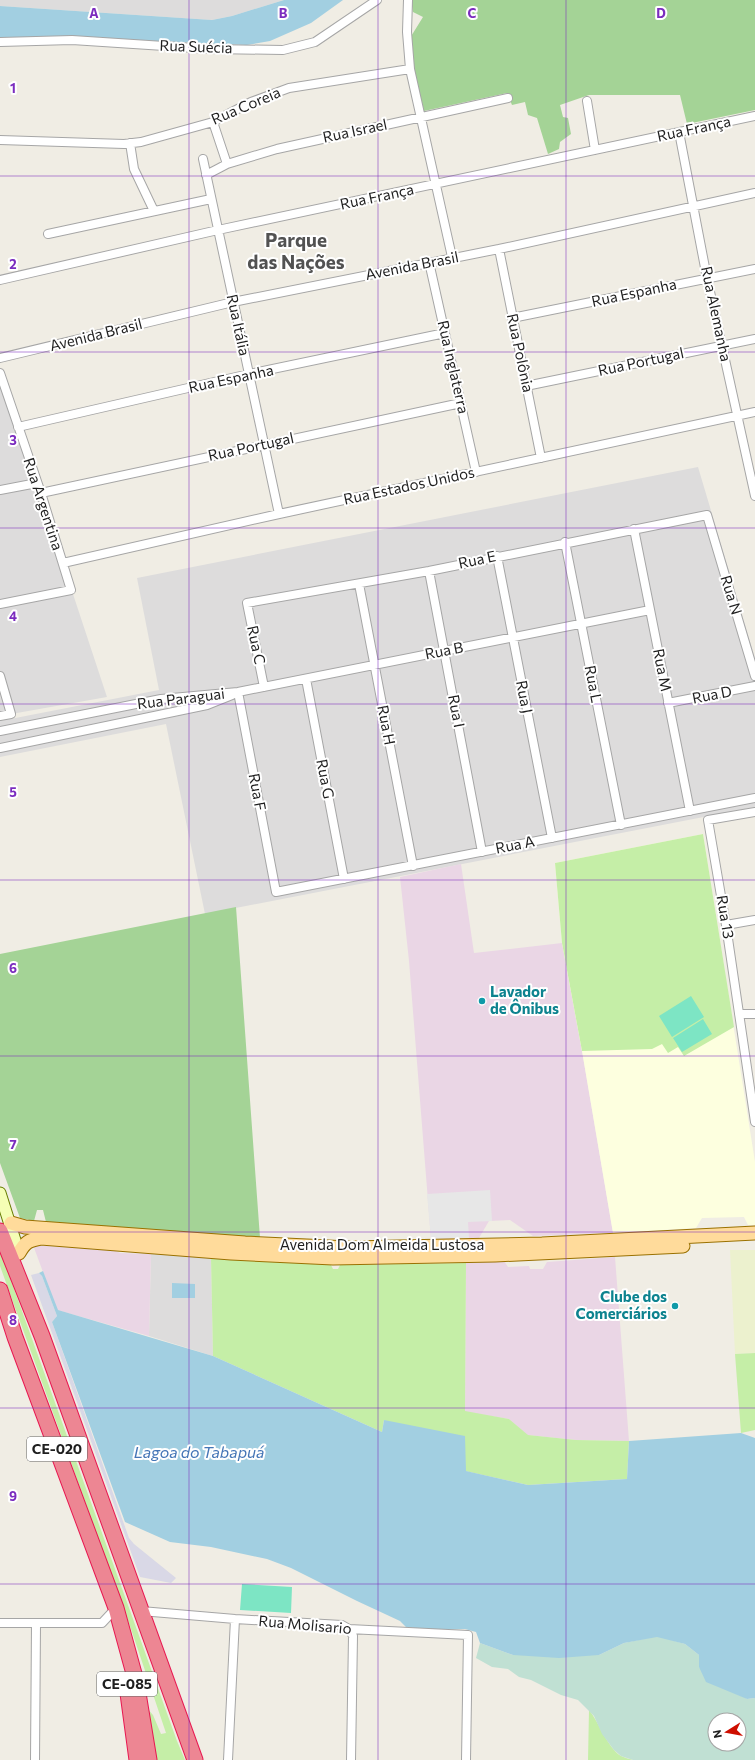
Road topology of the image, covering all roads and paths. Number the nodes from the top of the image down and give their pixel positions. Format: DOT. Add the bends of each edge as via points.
graph roads {
  1 [pos="377,0"];
  2 [pos="408,0"];
  3 [pos="0,42"];
  4 [pos="410,69"];
  5 [pos="508,98"];
  6 [pos="587,101"];
  7 [pos="755,116"];
  8 [pos="421,117"];
  9 [pos="213,122"];
  10 [pos="679,132"];
  11 [pos="0,140"];
  12 [pos="130,144"];
  13 [pos="595,150"];
  14 [pos="203,159"];
  15 [pos="227,164"];
  16 [pos="206,175"];
  17 [pos="436,185"];
  18 [pos="755,193"];
  19 [pos="211,198"];
  20 [pos="694,208"];
  21 [pos="154,211"];
  22 [pos="218,230"];
  23 [pos="48,234"];
  24 [pos="499,249"];
  25 [pos="452,257"];
  26 [pos="429,262"];
  27 [pos="755,269"];
  28 [pos="708,278"];
  29 [pos="0,280"];
  30 [pos="233,302"];
  31 [pos="512,318"];
  32 [pos="445,333"];
  33 [pos="755,339"];
  34 [pos="722,346"];
  35 [pos="0,358"];
  36 [pos="0,373"];
  37 [pos="249,374"];
  38 [pos="526,386"];
  39 [pos="461,403"];
  40 [pos="755,412"];
  41 [pos="738,416"];
  42 [pos="18,427"];
  43 [pos="264,444"];
  44 [pos="541,458"];
  45 [pos="476,472"];
  46 [pos="754,482"];
  47 [pos="37,483"];
  48 [pos="0,490"];
  49 [pos="41,493"];
  50 [pos="755,496"];
  51 [pos="279,514"];
  52 [pos="707,515"];
  53 [pos="634,529"];
  54 [pos="565,542"];
  55 [pos="497,556"];
  56 [pos="63,563"];
  57 [pos="429,571"];
  58 [pos="360,584"];
  59 [pos="247,603"];
  60 [pos="0,604"];
  61 [pos="650,610"];
  62 [pos="581,624"];
  63 [pos="513,638"];
  64 [pos="444,652"];
  65 [pos="375,665"];
  66 [pos="0,676"];
  67 [pos="755,676"];
  68 [pos="306,679"];
  69 [pos="755,686"];
  70 [pos="264,687"];
  71 [pos="238,692"];
  72 [pos="668,703"];
  73 [pos="0,716"];
  74 [pos="0,731"];
  75 [pos="0,748"];
  76 [pos="755,798"];
  77 [pos="690,811"];
  78 [pos="755,812"];
  79 [pos="621,825"];
  80 [pos="552,838"];
  81 [pos="482,852"];
  82 [pos="413,866"];
  83 [pos="344,879"];
  84 [pos="276,892"];
  85 [pos="755,920"];
  86 [pos="726,925"];
  87 [pos="739,1014"];
  88 [pos="755,1014"];
  89 [pos="755,1122"];
  90 [pos="0,1193"];
  91 [pos="5,1227"];
  92 [pos="42,1233"];
  93 [pos="755,1233"];
  94 [pos="755,1242"];
  95 [pos="542,1248"];
  96 [pos="19,1252"];
  97 [pos="0,1290"];
  98 [pos="0,1309"];
  99 [pos="42,1336"];
  100 [pos="15,1337"];
  101 [pos="116,1608"];
  102 [pos="141,1611"];
  103 [pos="235,1619"];
  104 [pos="0,1623"];
  105 [pos="36,1624"];
  106 [pos="349,1629"];
  107 [pos="35,1760"];
  108 [pos="137,1760"];
  109 [pos="149,1760"];
  110 [pos="196,1760"];
  111 [pos="228,1760"];
  112 [pos="351,1760"];
  113 [pos="466,1760"];
  1 -- 3 [label="street, Rua Suécia" via="315,42 282,50 210,49 72,40"];
  2 -- 4 [label="street"];
  4 -- 8 [label="street"];
  4 -- 9 [label="street, Rua Coreia" via="289,88 251,102"];
  5 -- 8 [label="street, Rua Israel"];
  6 -- 13 [label="street"];
  7 -- 10 [label="street, Rua França"];
  8 -- 15 [label="street, Rua Israel" via="277,149"];
  8 -- 17 [label="street"];
  9 -- 12 [label="street, Rua Coreia"];
  9 -- 15 [label="street"];
  10 -- 13 [label="street, Rua França"];
  10 -- 20 [label="street, Rua Alemanha"];
  11 -- 12 [label="street, Rua Coreia"];
  12 -- 21 [label="street" via="134,169"];
  13 -- 17 [label="street, Rua França"];
  14 -- 16 [label="street, Rua Itália"];
  15 -- 16 [label="street, Rua Israel"];
  16 -- 19 [label="street, Rua Itália"];
  17 -- 22 [label="street, Rua França"];
  17 -- 25 [label="street"];
  18 -- 20 [label="street, Avenida Brasil"];
  19 -- 21 [label="street"];
  19 -- 22 [label="street, Rua Itália"];
  20 -- 24 [label="street, Avenida Brasil"];
  20 -- 28 [label="street, Rua Alemanha"];
  21 -- 23 [label="street"];
  22 -- 29 [label="street, Rua França"];
  22 -- 30 [label="street, Rua Itália"];
  24 -- 25 [label="street, Avenida Brasil"];
  24 -- 31 [label="street, Rua Polônia"];
  25 -- 26 [label="street, Avenida Brasil"];
  26 -- 30 [label="street, Avenida Brasil"];
  26 -- 32 [label="street, Rua Inglaterra"];
  27 -- 28 [label="street, Rua Espanha"];
  28 -- 31 [label="street, Rua Espanha"];
  28 -- 34 [label="street, Rua Alemanha"];
  30 -- 35 [label="street, Avenida Brasil"];
  30 -- 37 [label="street, Rua Itália"];
  31 -- 38 [label="street, Rua Polônia"];
  32 -- 37 [label="street, Rua Espanha"];
  32 -- 39 [label="street, Rua Inglaterra"];
  33 -- 34 [label="street, Rua Portugal"];
  34 -- 38 [label="street, Rua Portugal"];
  34 -- 41 [label="street, Rua Alemanha"];
  36 -- 42 [label="street, Rua Argentina"];
  37 -- 42 [label="street, Rua Espanha"];
  37 -- 43 [label="street, Rua Itália"];
  38 -- 44 [label="street, Rua Polônia"];
  39 -- 43 [label="street, Rua Portugal"];
  39 -- 45 [label="street, Rua Inglaterra"];
  40 -- 41 [label="street, Rua Estados Unidos"];
  41 -- 44 [label="street, Rua Estados Unidos"];
  41 -- 46 [label="street, Rua Alemanha"];
  42 -- 47 [label="street, Rua Argentina"];
  43 -- 49 [label="street, Rua Portugal"];
  43 -- 51 [label="street, Rua Itália"];
  44 -- 45 [label="street, Rua Estados Unidos"];
  45 -- 51 [label="street, Rua Estados Unidos"];
  46 -- 50 [label="street, Rua Alemanha"];
  47 -- 48 [label="street"];
  47 -- 49 [label="street, Rua Argentina"];
  49 -- 56 [label="street, Rua Argentina"];
  51 -- 56 [label="street, Rua Estados Unidos"];
  52 -- 53 [label="street, Rua E"];
  52 -- 67 [label="street, Rua N"];
  53 -- 54 [label="street, Rua E"];
  53 -- 61 [label="street, Rua M"];
  54 -- 55 [label="street, Rua E"];
  54 -- 62 [label="street, Rua L"];
  55 -- 57 [label="street, Rua E"];
  55 -- 63 [label="street, Rua J"];
  56 -- 60 [label="street, Rua Argentina" via="71,590"];
  57 -- 58 [label="street, Rua E"];
  57 -- 64 [label="street, Rua I"];
  58 -- 59 [label="street, Rua E"];
  58 -- 65 [label="street, Rua H"];
  59 -- 70 [label="street, Rua C"];
  61 -- 62 [label="street, Rua B"];
  61 -- 72 [label="street, Rua M"];
  62 -- 63 [label="street, Rua B"];
  62 -- 79 [label="street, Rua L"];
  63 -- 64 [label="street, Rua B"];
  63 -- 80 [label="street, Rua J"];
  64 -- 65 [label="street, Rua B"];
  64 -- 81 [label="street, Rua I"];
  65 -- 68 [label="street, Rua B"];
  65 -- 82 [label="street, Rua H"];
  66 -- 73 [label="street" via="11,714"];
  68 -- 70 [label="street, Rua B"];
  68 -- 83 [label="street, Rua G"];
  69 -- 72 [label="street, Rua D"];
  70 -- 71 [label="street, Rua B"];
  71 -- 74 [label="street, Rua Paraguai" via="161,699"];
  71 -- 75 [label="street, Rua Paraguai" via="207,706"];
  71 -- 84 [label="street, Rua F"];
  72 -- 77 [label="street, Rua M"];
  76 -- 77 [label="street, Rua A"];
  77 -- 79 [label="street, Rua A"];
  78 -- 86 [label="street, Rua 13" via="708,820"];
  79 -- 80 [label="street, Rua A"];
  80 -- 81 [label="street, Rua A"];
  81 -- 82 [label="street, Rua A"];
  82 -- 83 [label="street, Rua A"];
  83 -- 84 [label="street, Rua A"];
  85 -- 86 [label="street"];
  86 -- 87 [label="street, Rua 13"];
  87 -- 88 [label="street"];
  87 -- 89 [label="street, Rua 13"];
  90 -- 91 [label="main road"];
  91 -- 92 [label="main road, Avenida Dom Almeida Lustosa" via="25,1227"];
  91 -- 96 [label="main road"];
  91 -- 99 [label="highway, CE-020"];
  92 -- 95 [label="main road, Avenida Dom Almeida Lustosa" via="333,1258"];
  92 -- 96 [label="main road, Avenida Dom Almeida Lustosa" via="23,1244"];
  93 -- 95 [label="main road, Avenida Dom Almeida Lustosa"];
  94 -- 95 [label="main road, Avenida Dom Almeida Lustosa"];
  96 -- 99 [label="highway" via="40,1316"];
  97 -- 100 [label="highway, CE-020"];
  98 -- 100 [label="main road"];
  99 -- 102 [label="highway, CE-020"];
  100 -- 101 [label="highway, CE-020"];
  101 -- 105 [label="street" via="102,1623"];
  101 -- 108 [label="highway, CE-085"];
  101 -- 109 [label="highway, CE-020" via="136,1681"];
  102 -- 103 [label="street, Rua Molisario"];
  102 -- 110 [label="highway, CE-020"];
  103 -- 106 [label="street, Rua Molisario" via="342,1625"];
  103 -- 111 [label="street"];
  104 -- 105 [label="street"];
  105 -- 107 [label="street"];
  106 -- 112 [label="street" via="353,1636"];
  106 -- 113 [label="street, Rua Molisario" via="468,1635"];
}
